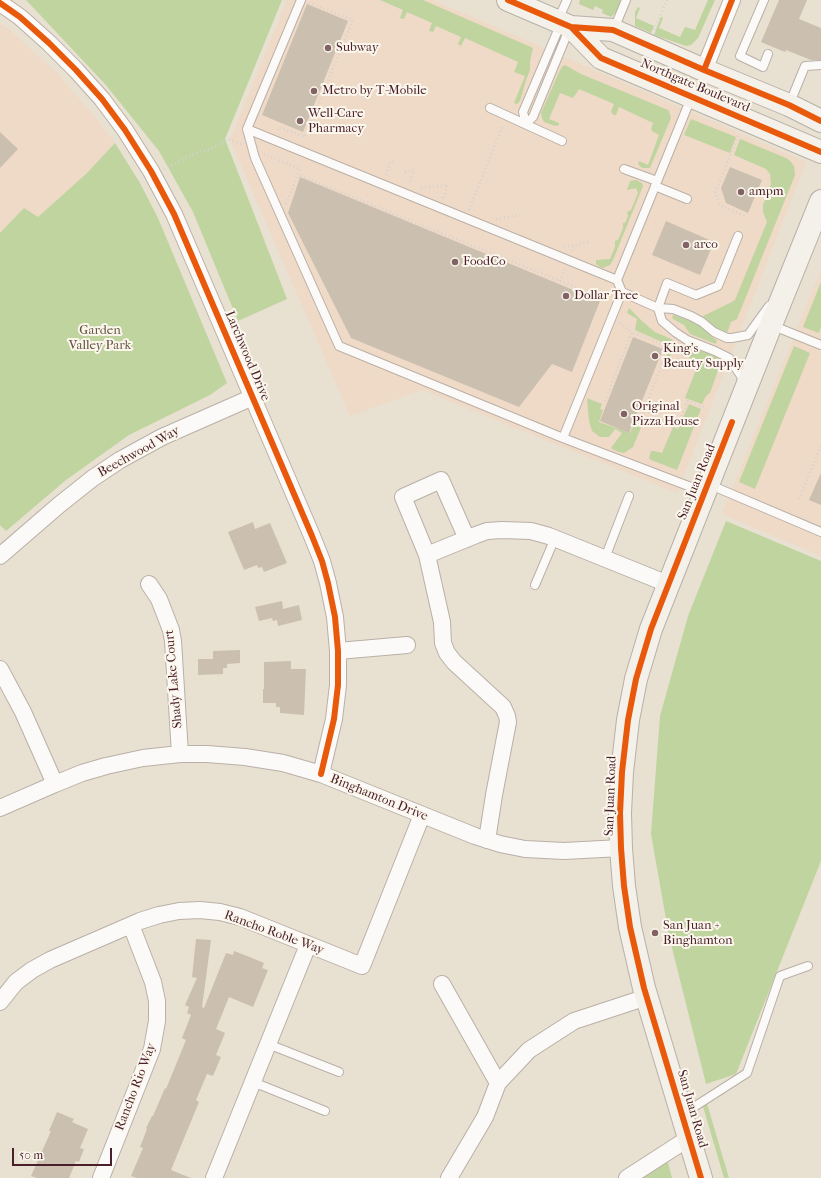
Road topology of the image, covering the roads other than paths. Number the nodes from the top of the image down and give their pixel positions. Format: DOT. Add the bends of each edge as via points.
graph roads {
  1 [pos="508,0"];
  2 [pos="567,0"];
  3 [pos="626,0"];
  4 [pos="732,0"];
  5 [pos="764,0"];
  6 [pos="304,1"];
  7 [pos="0,2"];
  8 [pos="563,23"];
  9 [pos="614,30"];
  10 [pos="768,54"];
  11 [pos="821,65"];
  12 [pos="704,70"];
  13 [pos="692,97"];
  14 [pos="789,105"];
  15 [pos="490,108"];
  16 [pos="821,121"];
  17 [pos="526,124"];
  18 [pos="247,129"];
  19 [pos="562,141"];
  20 [pos="821,152"];
  21 [pos="624,168"];
  22 [pos="656,184"];
  23 [pos="687,199"];
  24 [pos="821,201"];
  25 [pos="738,236"];
  26 [pos="793,269"];
  27 [pos="617,280"];
  28 [pos="622,292"];
  29 [pos="658,308"];
  30 [pos="770,325"];
  31 [pos="821,345"];
  32 [pos="745,389"];
  33 [pos="253,397"];
  34 [pos="563,438"];
  35 [pos="706,488"];
  36 [pos="629,496"];
  37 [pos="821,532"];
  38 [pos="555,538"];
  39 [pos="467,539"];
  40 [pos="427,555"];
  41 [pos="0,556"];
  42 [pos="605,558"];
  43 [pos="149,584"];
  44 [pos="535,584"];
  45 [pos="668,584"];
  46 [pos="407,645"];
  47 [pos="338,651"];
  48 [pos="0,669"];
  49 [pos="180,754"];
  50 [pos="321,774"];
  51 [pos="55,784"];
  52 [pos="0,808"];
  53 [pos="422,815"];
  54 [pos="488,840"];
  55 [pos="621,848"];
  56 [pos="130,925"];
  57 [pos="308,944"];
  58 [pos="808,966"];
  59 [pos="442,984"];
  60 [pos="647,997"];
  61 [pos="0,1002"];
  62 [pos="268,1044"];
  63 [pos="339,1072"];
  64 [pos="253,1082"];
  65 [pos="498,1082"];
  66 [pos="325,1111"];
  67 [pos="682,1114"];
  68 [pos="689,1138"];
  69 [pos="101,1178"];
  70 [pos="214,1178"];
  71 [pos="449,1178"];
  72 [pos="627,1178"];
  73 [pos="701,1178"];
  1 -- 8 [label="main road, Northgate Boulevard"];
  2 -- 8 [label="lane"];
  3 -- 9 [label="lane"];
  4 -- 12 [label="street"];
  5 -- 10 [label="lane" via="740,56 763,67"];
  6 -- 18 [label="lane"];
  7 -- 33 [label="street, Larchwood Drive" via="20,17 76,70 102,99 148,165 174,214"];
  8 -- 9 [label="main road, Northgate Boulevard"];
  8 -- 13 [label="main road, Northgate Boulevard" via="601,58"];
  8 -- 17 [label="lane" via="533,117"];
  9 -- 12 [label="main road, Northgate Boulevard"];
  11 -- 14 [label="lane" via="805,66"];
  12 -- 14 [label="main road, Northgate Boulevard"];
  13 -- 20 [label="main road, Northgate Boulevard"];
  13 -- 22 [label="lane"];
  14 -- 16 [label="main road, Northgate Boulevard"];
  15 -- 17 [label="lane"];
  17 -- 19 [label="lane"];
  18 -- 27 [label="lane"];
  18 -- 34 [label="lane" via="256,158 339,346"];
  21 -- 22 [label="lane"];
  22 -- 23 [label="lane"];
  22 -- 27 [label="lane"];
  24 -- 26 [label="main road, San Juan Road"];
  25 -- 29 [label="lane" via="718,286 696,295 668,283"];
  26 -- 29 [label="lane" via="748,335 724,338 691,316 673,309"];
  26 -- 30 [label="main road, San Juan Road"];
  27 -- 28 [label="lane"];
  28 -- 29 [label="lane"];
  28 -- 34 [label="lane"];
  29 -- 32 [label="lane" via="662,321 675,332 728,358 741,376"];
  30 -- 31 [label="lane"];
  30 -- 32 [label="main road, San Juan Road"];
  32 -- 35 [label="main road, San Juan Road"];
  33 -- 41 [label="street, Beechwood Way" via="162,437 120,460 64,501"];
  33 -- 47 [label="street, Larchwood Drive" via="322,561 335,617"];
  34 -- 35 [label="lane"];
  35 -- 37 [label="lane"];
  35 -- 45 [label="main road, San Juan Road"];
  36 -- 42 [label="lane"];
  38 -- 39 [label="street" via="531,531 502,530"];
  38 -- 42 [label="street"];
  38 -- 44 [label="lane"];
  39 -- 40 [label="street"];
  39 -- 40 [label="street" via="441,480 403,497"];
  40 -- 54 [label="street" via="447,653 503,707 507,716"];
  42 -- 45 [label="street"];
  43 -- 49 [label="street, Shady Lake Court" via="159,599 171,630"];
  45 -- 55 [label="main road, San Juan Road" via="651,629 636,680 628,720 622,772"];
  46 -- 47 [label="street"];
  47 -- 50 [label="street, Larchwood Drive" via="334,719"];
  48 -- 51 [label="street" via="23,712"];
  49 -- 50 [label="street, Binghamton Drive" via="245,757 283,763"];
  49 -- 51 [label="street, Binghamton Drive" via="106,766"];
  50 -- 53 [label="street, Binghamton Drive"];
  51 -- 52 [label="street, Binghamton Drive"];
  53 -- 54 [label="street, Binghamton Drive"];
  53 -- 57 [label="street, Rancho Roble Way" via="362,966"];
  54 -- 55 [label="street, Binghamton Drive" via="538,850"];
  55 -- 60 [label="main road, San Juan Road" via="630,927"];
  56 -- 57 [label="street, Rancho Roble Way" via="159,914 179,911 220,912 240,917"];
  56 -- 61 [label="street, Rancho Roble Way" via="32,970 16,982"];
  56 -- 69 [label="street, Rancho Rio Way" via="153,982 157,1001 157,1021 152,1049"];
  57 -- 62 [label="street"];
  58 -- 67 [label="lane" via="780,976 747,1073"];
  59 -- 65 [label="street"];
  60 -- 65 [label="street" via="574,1021 529,1050"];
  60 -- 67 [label="main road, San Juan Road"];
  62 -- 63 [label="lane"];
  62 -- 64 [label="street"];
  64 -- 66 [label="lane"];
  64 -- 70 [label="street"];
  65 -- 71 [label="street" via="485,1117"];
  67 -- 68 [label="main road, San Juan Road"];
  68 -- 72 [label="street"];
  68 -- 73 [label="main road, San Juan Road"];
}
